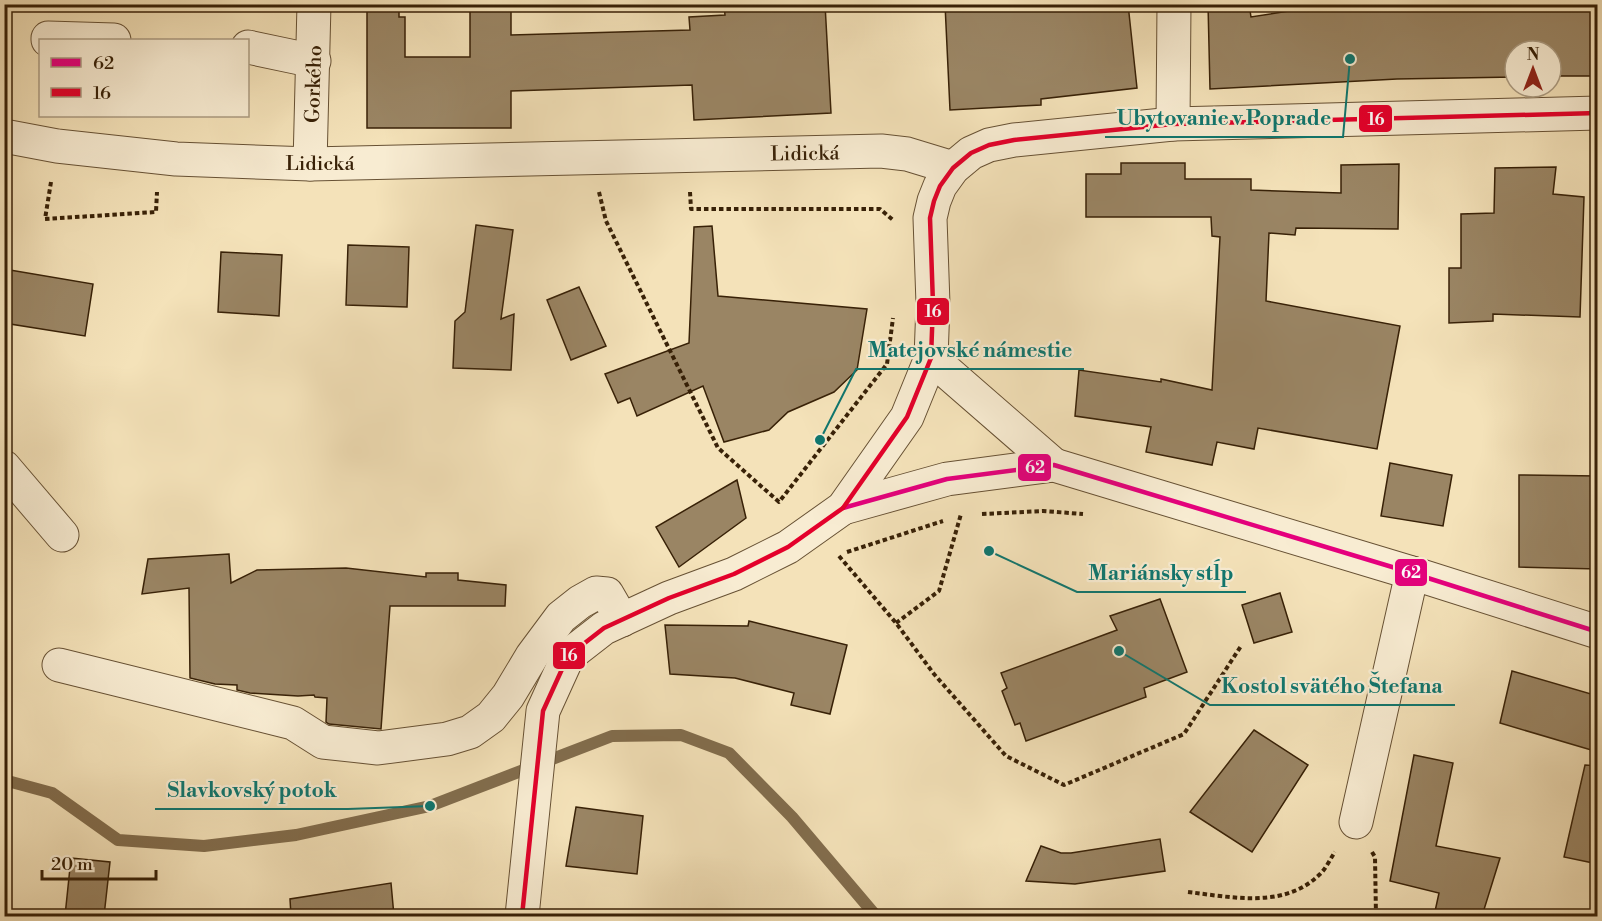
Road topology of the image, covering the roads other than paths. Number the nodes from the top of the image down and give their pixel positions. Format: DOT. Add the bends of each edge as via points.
graph roads {
  1 [pos="314,4"];
  2 [pos="1174,4"];
  3 [pos="48,39"];
  4 [pos="81,39"];
  5 [pos="249,47"];
  6 [pos="314,61"];
  7 [pos="1598,113"];
  8 [pos="1173,124"];
  9 [pos="4,136"];
  10 [pos="310,164"];
  11 [pos="953,168"];
  12 [pos="931,358"];
  13 [pos="1054,465"];
  14 [pos="4,467"];
  15 [pos="843,508"];
  16 [pos="62,535"];
  17 [pos="1412,573"];
  18 [pos="622,620"];
  19 [pos="1598,632"];
  20 [pos="59,665"];
  21 [pos="1356,822"];
  22 [pos="522,916"];
  1 -- 6 [label="street, Gorkého"];
  2 -- 8 [label="street"];
  3 -- 4 [label="street"];
  5 -- 6 [label="street"];
  6 -- 10 [label="street, Gorkého"];
  7 -- 8 [label="street"];
  8 -- 11 [label="street" via="1014,140 971,153"];
  9 -- 10 [label="street, Lidická" via="176,159"];
  10 -- 11 [label="street, Lidická" via="881,151 907,154"];
  11 -- 12 [label="street" via="940,186 930,218"];
  12 -- 13 [label="street"];
  12 -- 15 [label="street" via="907,417"];
  13 -- 15 [label="street" via="947,479"];
  13 -- 17 [label="street"];
  14 -- 16 [label="street"];
  15 -- 18 [label="street" via="788,547"];
  17 -- 19 [label="street"];
  17 -- 21 [label="street"];
  18 -- 20 [label="street" via="607,594 588,597 561,617 508,696 470,732 378,748 323,742 293,723"];
  18 -- 22 [label="street" via="604,628 568,656 543,711"];
}
